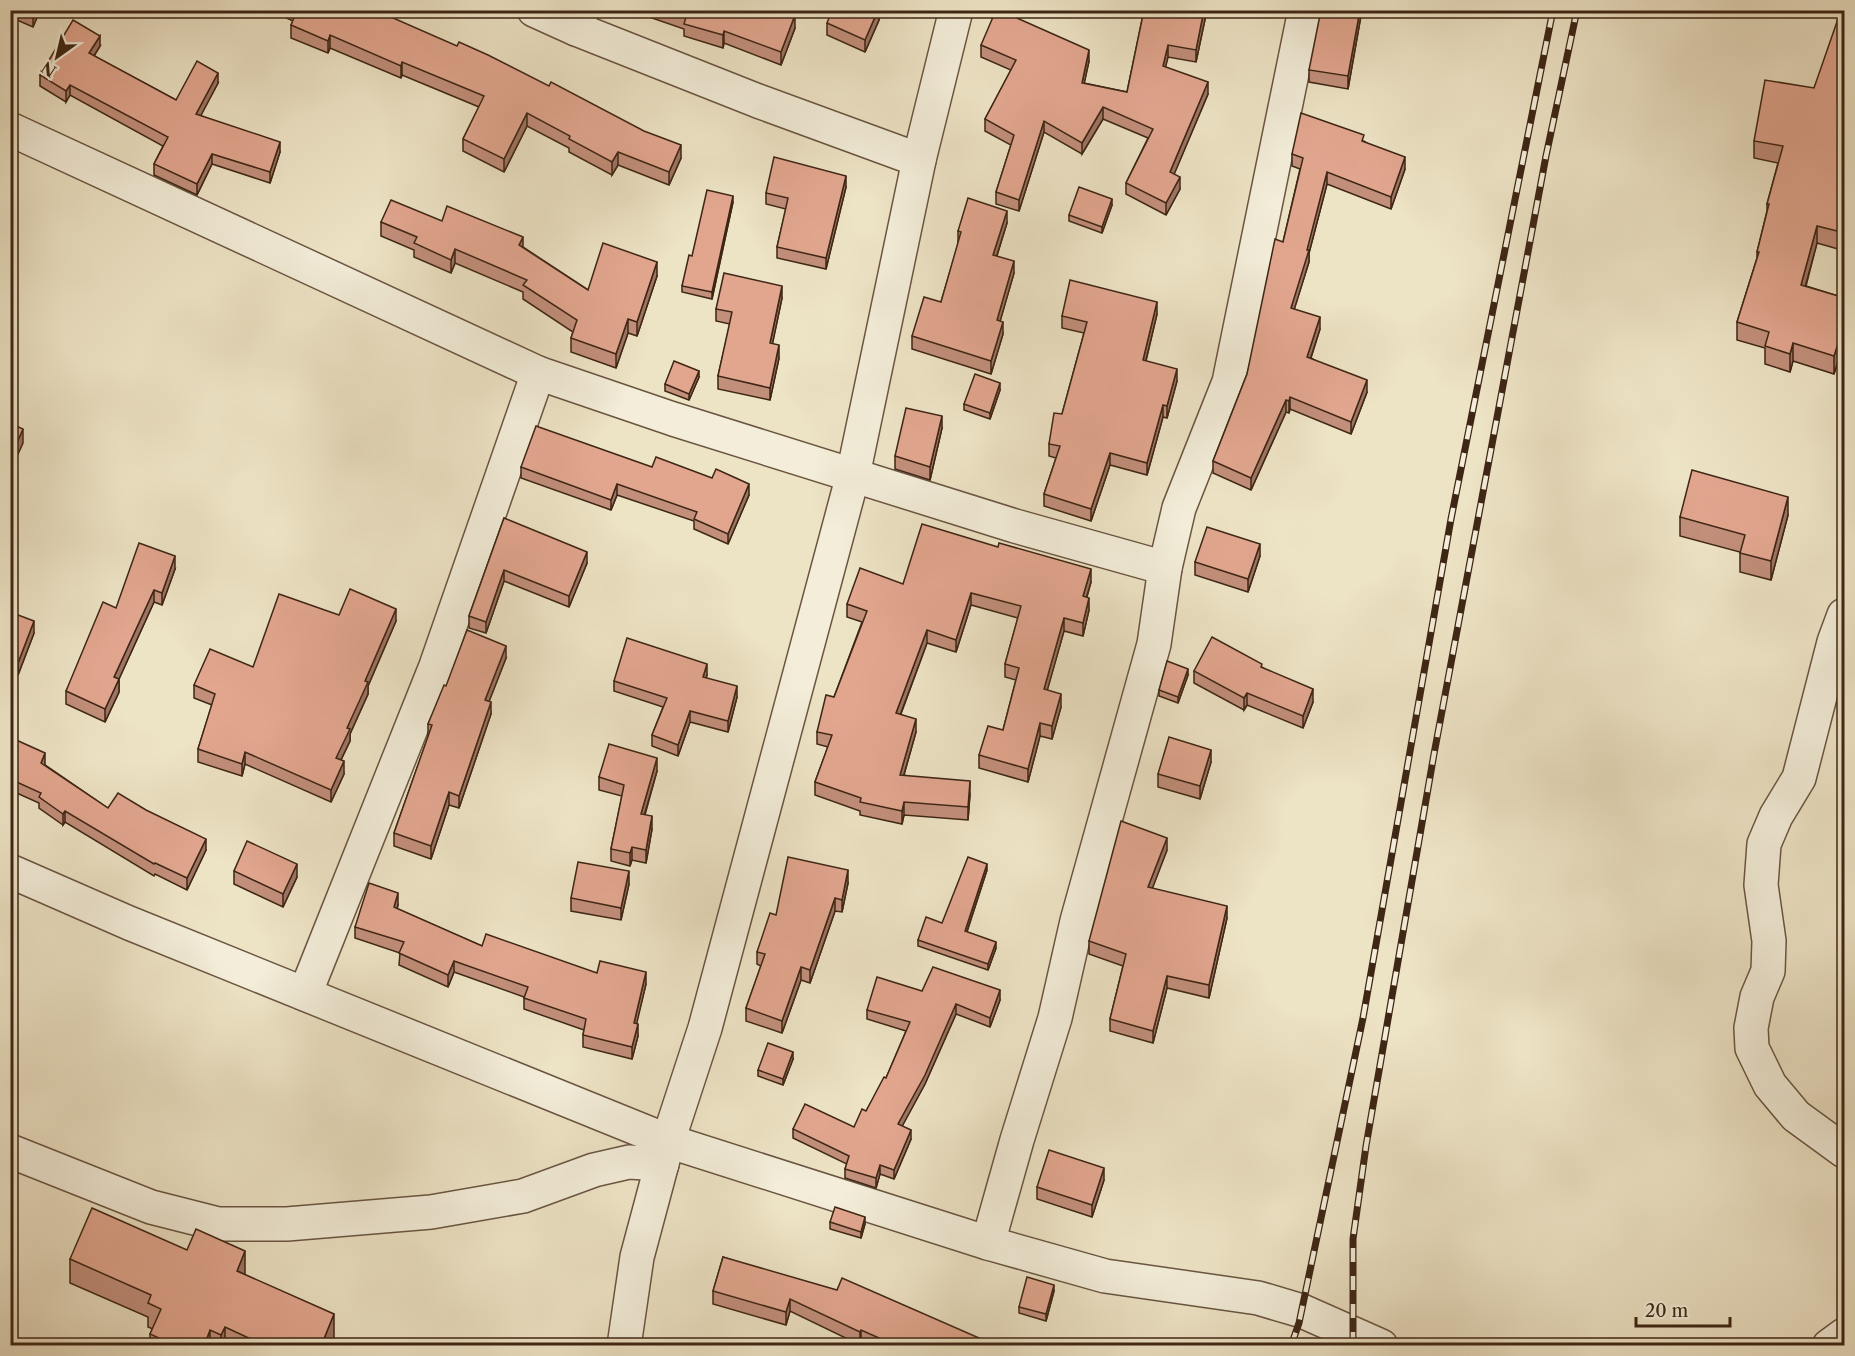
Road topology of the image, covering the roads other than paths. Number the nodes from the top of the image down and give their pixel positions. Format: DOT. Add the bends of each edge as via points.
graph roads {
  1 [pos="534,10"];
  2 [pos="956,10"];
  3 [pos="1305,10"];
  4 [pos="579,20"];
  5 [pos="10,129"];
  6 [pos="919,160"];
  7 [pos="538,373"];
  8 [pos="853,474"];
  9 [pos="1166,568"];
  10 [pos="1845,615"];
  11 [pos="10,871"];
  12 [pos="305,994"];
  13 [pos="10,1151"];
  14 [pos="1845,1151"];
  15 [pos="665,1152"];
  16 [pos="988,1243"];
  17 [pos="1845,1335"];
  18 [pos="624,1346"];
  19 [pos="1381,1346"];
  20 [pos="1829,1346"];
  1 -- 4 [label="street"];
  2 -- 6 [label="street"];
  3 -- 9 [label="street" via="1229,382 1179,508"];
  4 -- 6 [label="street" via="758,101"];
  5 -- 7 [label="street"];
  6 -- 8 [label="street"];
  7 -- 8 [label="street"];
  7 -- 12 [label="street" via="436,666"];
  8 -- 9 [label="street" via="1015,526"];
  8 -- 15 [label="street" via="705,1028"];
  9 -- 16 [label="street" via="1154,644 1077,921 1055,1018"];
  10 -- 14 [label="street" via="1834,642 1799,778 1764,844 1761,885 1769,941 1768,971 1757,997 1751,1028 1752,1048 1770,1085 1796,1116"];
  11 -- 12 [label="street"];
  12 -- 15 [label="street"];
  13 -- 15 [label="street" via="151,1207 218,1224 287,1224 431,1212 523,1196 594,1170"];
  15 -- 16 [label="street"];
  15 -- 18 [label="street" via="637,1257"];
  16 -- 19 [label="street" via="1105,1275 1258,1298 1302,1311"];
  17 -- 20 [label="street"];
}
